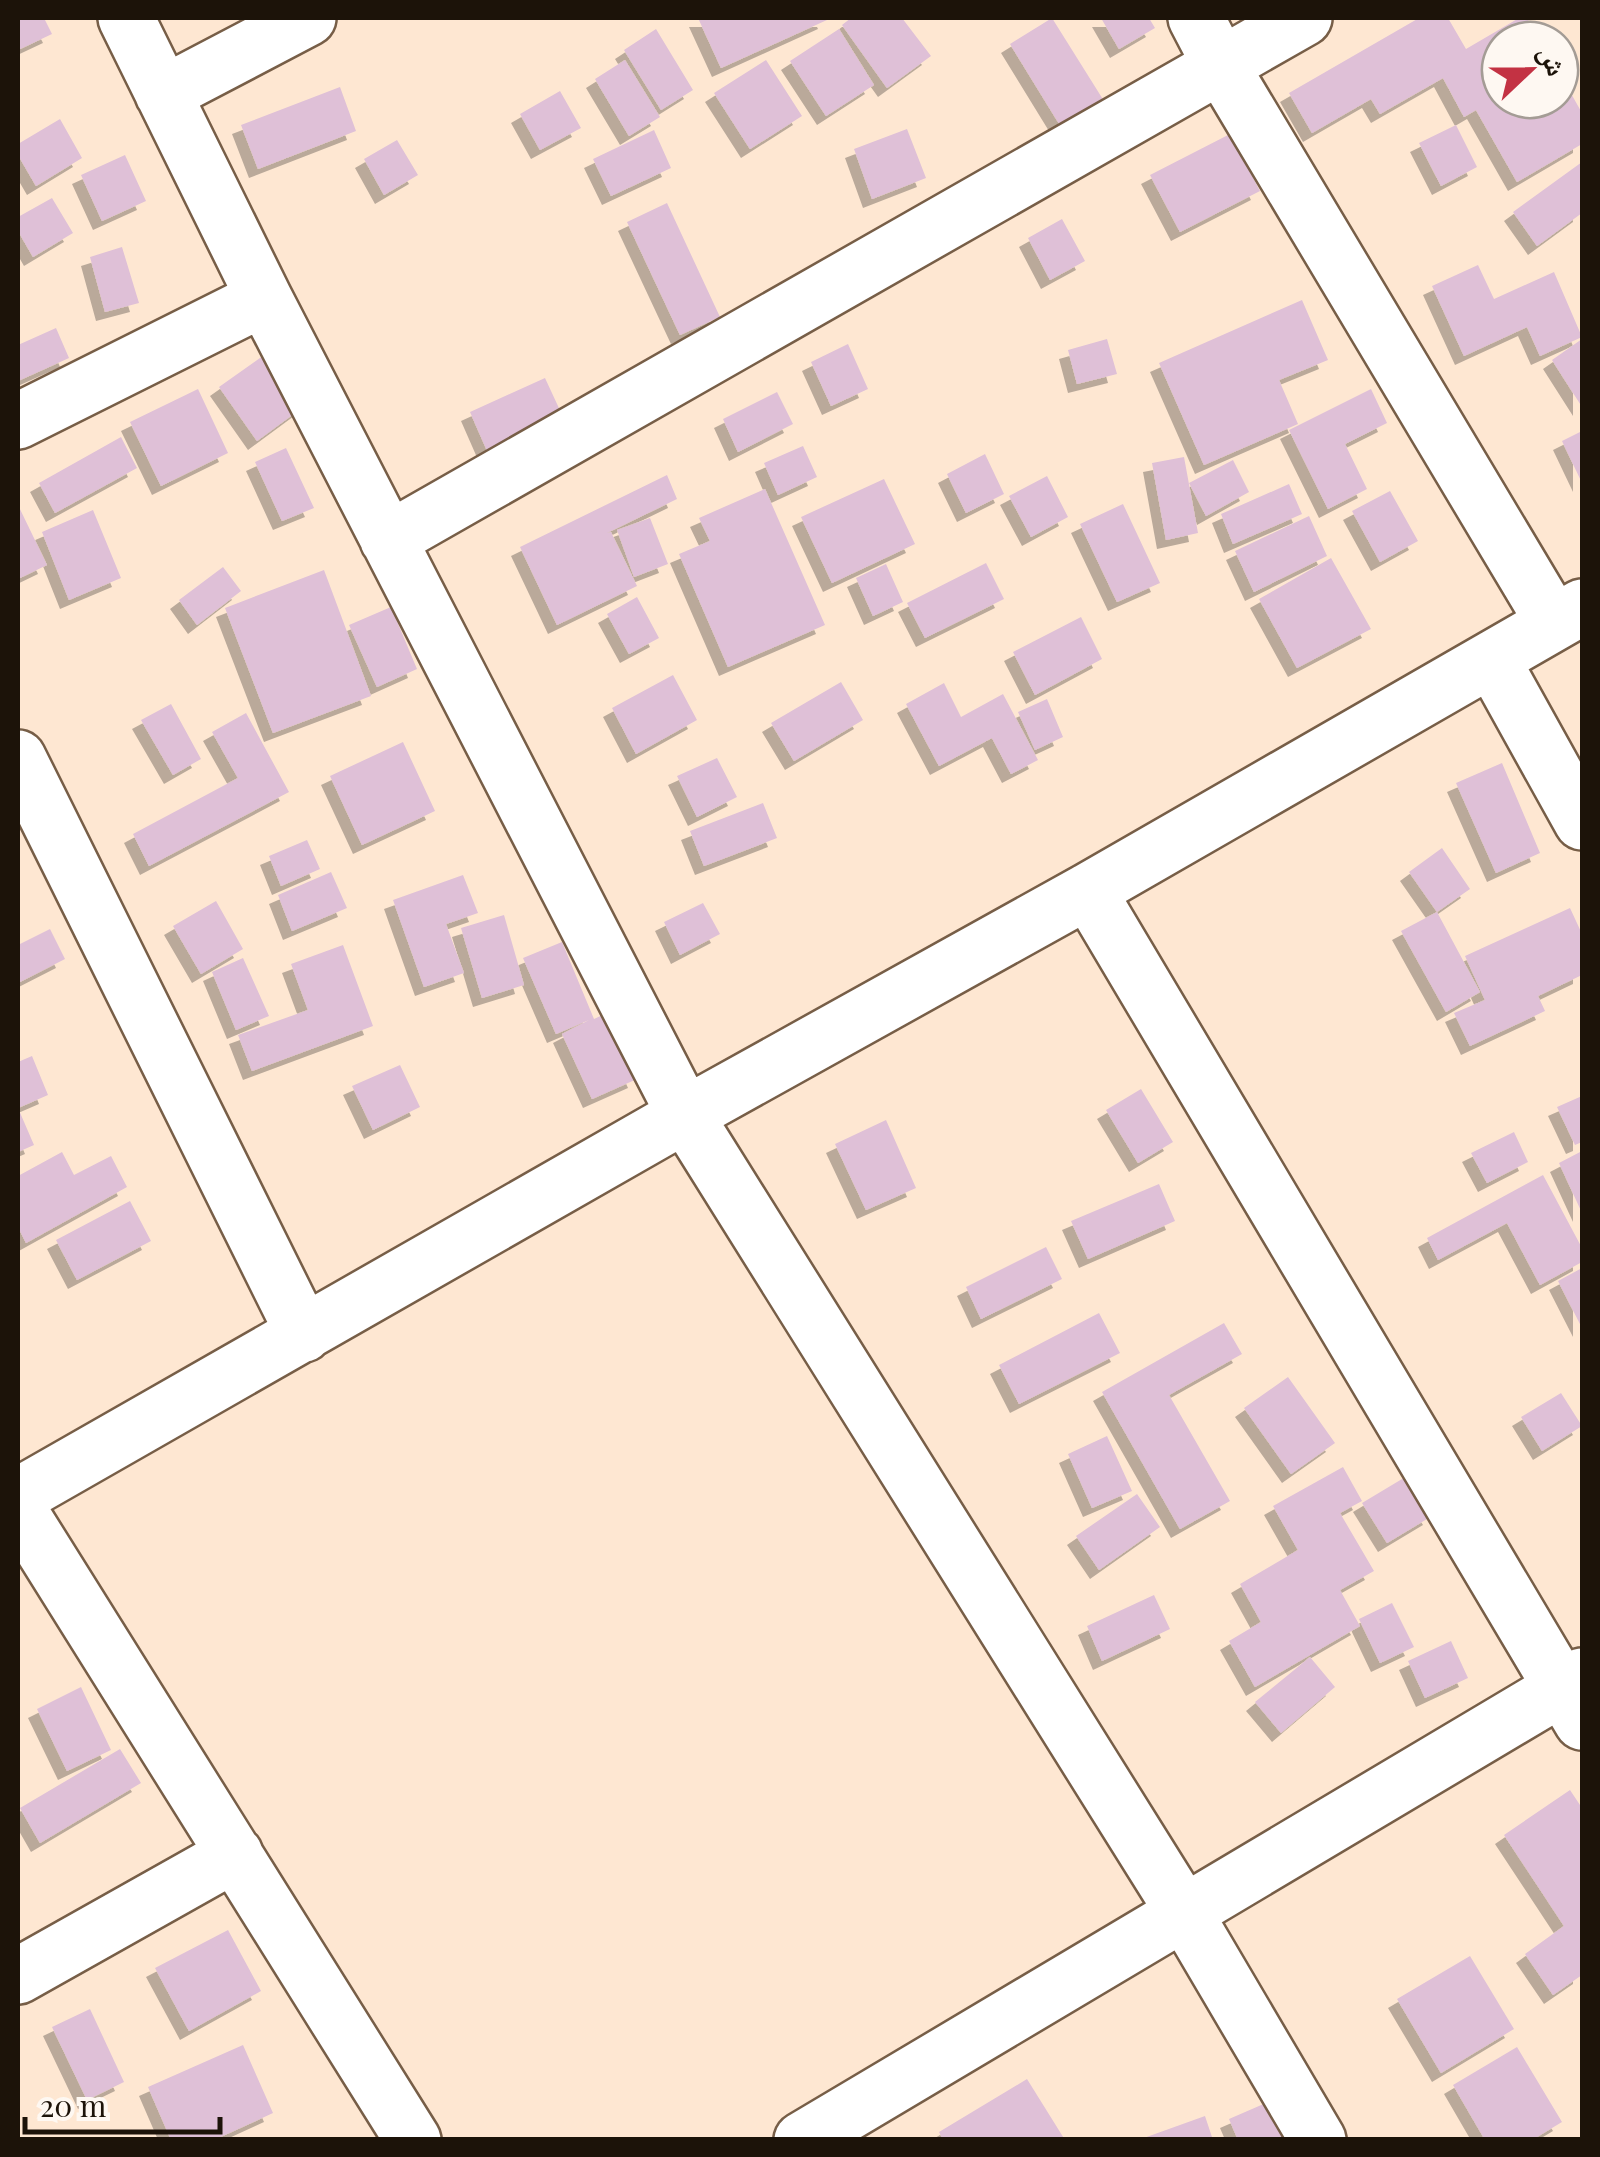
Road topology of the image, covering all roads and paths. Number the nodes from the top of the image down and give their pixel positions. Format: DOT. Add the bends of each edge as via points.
graph roads {
  1 [pos="126,18"];
  2 [pos="308,18"];
  3 [pos="1196,18"];
  4 [pos="1304,18"];
  5 [pos="1221,66"];
  6 [pos="163,94"];
  7 [pos="264,298"];
  8 [pos="18,421"];
  9 [pos="388,540"];
  10 [pos="1568,615"];
  11 [pos="1492,660"];
  12 [pos="18,758"];
  13 [pos="1582,822"];
  14 [pos="1088,892"];
  15 [pos="685,1114"];
  16 [pos="304,1334"];
  17 [pos="18,1496"];
  18 [pos="18,1509"];
  19 [pos="1575,1695"];
  20 [pos="234,1854"];
  21 [pos="1186,1914"];
  22 [pos="18,1976"];
  23 [pos="838,2131"];
  24 [pos="412,2140"];
  25 [pos="1318,2140"];
  1 -- 6 [label="street"];
  2 -- 6 [label="street"];
  3 -- 5 [label="street"];
  4 -- 5 [label="street"];
  5 -- 9 [label="street"];
  5 -- 10 [label="street"];
  6 -- 7 [label="street"];
  7 -- 8 [label="street"];
  7 -- 9 [label="street"];
  9 -- 15 [label="street"];
  10 -- 11 [label="street"];
  11 -- 13 [label="street"];
  11 -- 14 [label="street"];
  12 -- 16 [label="street"];
  14 -- 15 [label="street"];
  14 -- 19 [label="street"];
  15 -- 16 [label="street"];
  15 -- 21 [label="street"];
  16 -- 17 [label="street"];
  18 -- 20 [label="street"];
  19 -- 21 [label="street"];
  20 -- 22 [label="street"];
  20 -- 24 [label="street"];
  21 -- 23 [label="street"];
  21 -- 25 [label="street"];
}
